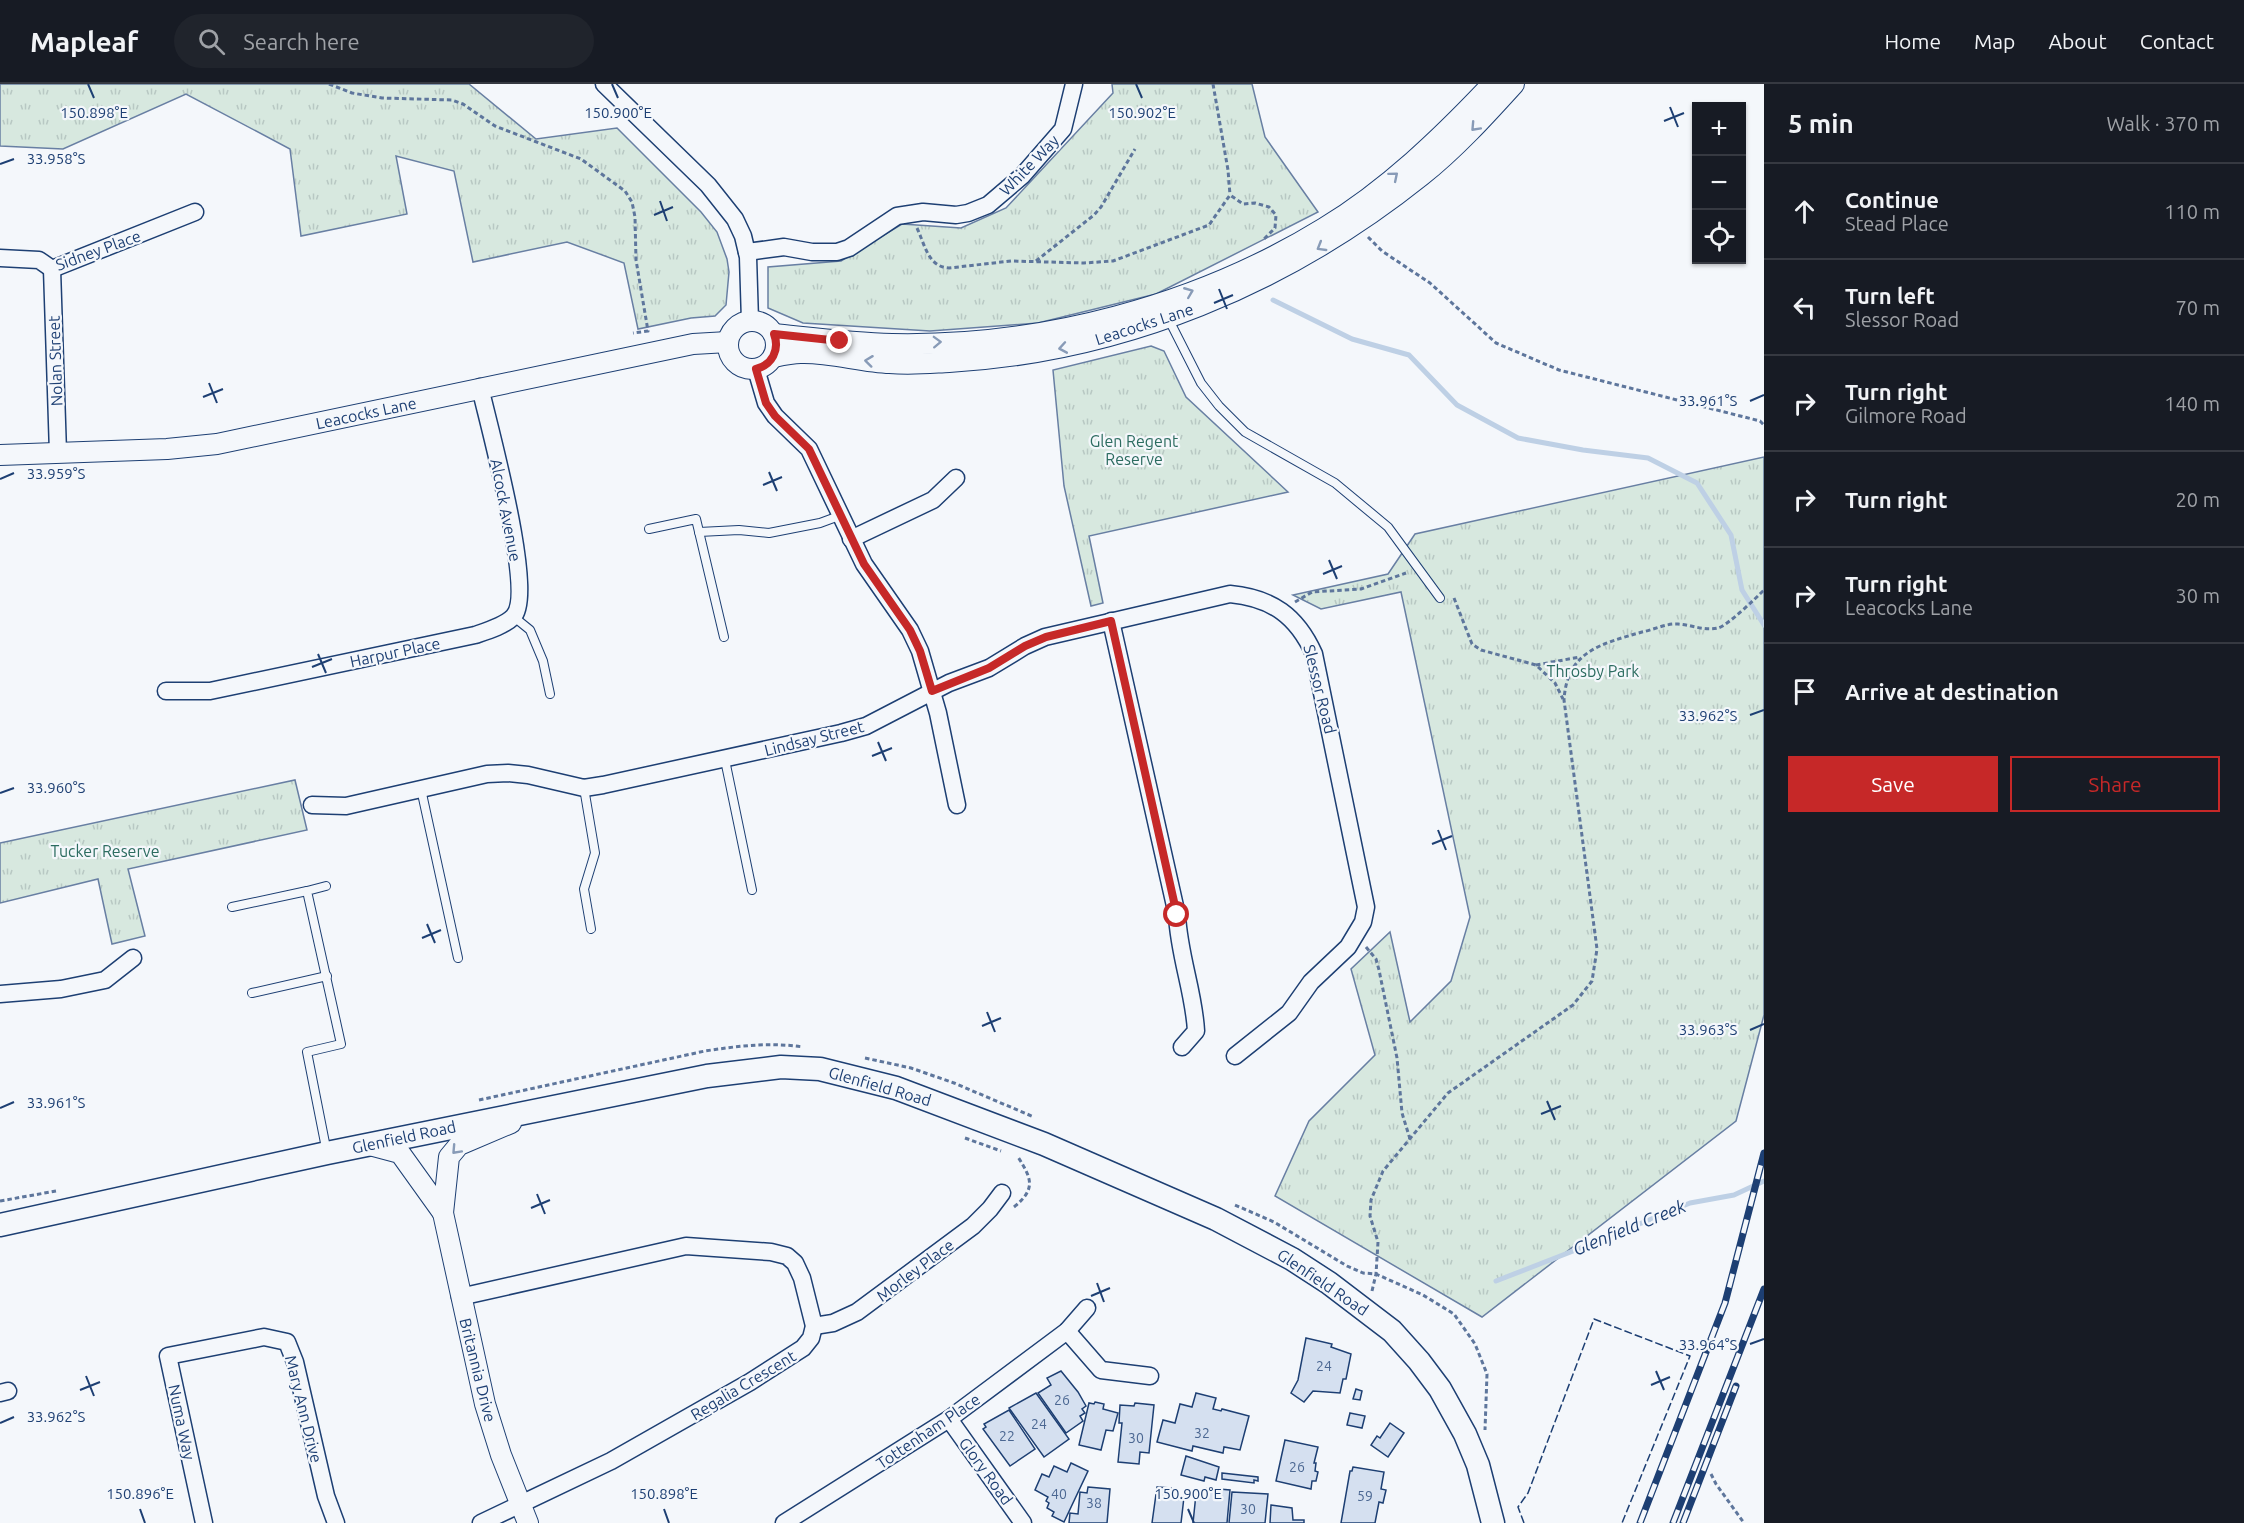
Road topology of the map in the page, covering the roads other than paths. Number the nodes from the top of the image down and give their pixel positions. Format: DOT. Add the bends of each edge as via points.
graph roads {
  1 [pos="604,84"];
  2 [pos="1074,84"];
  3 [pos="1492,84"];
  4 [pos="1514,84"];
  5 [pos="195,212"];
  6 [pos="747,252"];
  7 [pos="0,258"];
  8 [pos="52,269"];
  9 [pos="1165,311"];
  10 [pos="750,321"];
  11 [pos="774,334"];
  12 [pos="728,342"];
  13 [pos="774,357"];
  14 [pos="756,369"];
  15 [pos="480,387"];
  16 [pos="58,453"];
  17 [pos="0,455"];
  18 [pos="956,478"];
  19 [pos="839,516"];
  20 [pos="649,529"];
  21 [pos="699,532"];
  22 [pos="851,539"];
  23 [pos="1440,598"];
  24 [pos="514,617"];
  25 [pos="1111,621"];
  26 [pos="724,637"];
  27 [pos="166,691"];
  28 [pos="932,691"];
  29 [pos="550,694"];
  30 [pos="724,760"];
  31 [pos="584,788"];
  32 [pos="420,789"];
  33 [pos="312,805"];
  34 [pos="957,805"];
  35 [pos="326,886"];
  36 [pos="752,890"];
  37 [pos="308,891"];
  38 [pos="232,907"];
  39 [pos="591,929"];
  40 [pos="133,958"];
  41 [pos="458,958"];
  42 [pos="327,976"];
  43 [pos="252,993"];
  44 [pos="0,994"];
  45 [pos="1182,1047"];
  46 [pos="1235,1056"];
  47 [pos="567,1103"];
  48 [pos="369,1145"];
  49 [pos="327,1153"];
  50 [pos="1002,1193"];
  51 [pos="443,1213"];
  52 [pos="0,1225"];
  53 [pos="460,1297"];
  54 [pos="1087,1308"];
  55 [pos="814,1326"];
  56 [pos="1067,1331"];
  57 [pos="168,1356"];
  58 [pos="1150,1376"];
  59 [pos="949,1419"];
  60 [pos="520,1504"];
  61 [pos="204,1523"];
  62 [pos="336,1523"];
  63 [pos="481,1523"];
  64 [pos="528,1523"];
  65 [pos="784,1523"];
  66 [pos="1023,1523"];
  67 [pos="1493,1523"];
  1 -- 6 [label="street" via="723,201"];
  2 -- 6 [label="street, White Way" via="1063,129 1022,176 988,206 956,215 910,213 885,222 837,252 784,247"];
  9 -- 3 [label="street, Leacocks Lane, one-way" via="1324,228 1369,197 1412,162"];
  4 -- 9 [label="street, Leacocks Lane, one-way" via="1422,176 1357,224 1289,266"];
  5 -- 8 [label="street, Sidney Place"];
  6 -- 10 [label="street"];
  7 -- 8 [label="street, Sidney Place" via="39,260"];
  8 -- 16 [label="street, Nolan Street"];
  11 -- 9 [label="street, Leacocks Lane, one-way" via="893,344 955,342"];
  9 -- 13 [label="street, Leacocks Lane, one-way" via="1076,345 1003,357 891,364 801,353"];
  9 -- 23 [label="lane" via="1201,383 1219,406 1245,432 1335,483 1388,527"];
  10 -- 11 [label="street" via="761,322"];
  10 -- 12 [label="street" via="736,326"];
  11 -- 13 [label="street"];
  12 -- 14 [label="street" via="729,354 737,364"];
  12 -- 15 [label="street, Leacocks Lane" via="693,344"];
  13 -- 14 [label="street"];
  14 -- 19 [label="street" via="766,403 809,449"];
  15 -- 16 [label="street, Leacocks Lane" via="217,444"];
  15 -- 24 [label="street, Alcock Avenue" via="516,542 519,587"];
  16 -- 17 [label="street, Leacocks Lane"];
  18 -- 22 [label="street" via="933,500"];
  19 -- 21 [label="lane" via="769,532"];
  19 -- 22 [label="street"];
  20 -- 21 [label="lane" via="696,519"];
  21 -- 26 [label="lane"];
  22 -- 28 [label="street" via="910,630"];
  24 -- 27 [label="street, Harpur Place" via="497,627 452,640 210,691"];
  24 -- 29 [label="lane" via="530,630 543,661"];
  25 -- 28 [label="street, Slessor Road" via="1046,637 989,668"];
  25 -- 45 [label="street" via="1177,915 1194,1015 1196,1031"];
  25 -- 46 [label="street, Slessor Road" via="1230,594 1251,596 1282,610 1306,636 1319,672 1364,891 1363,922 1355,938 1311,982 1288,1013"];
  28 -- 30 [label="street, Lindsay Street" via="866,726"];
  28 -- 34 [label="street"];
  30 -- 31 [label="street, Lindsay Street"];
  30 -- 36 [label="lane"];
  31 -- 32 [label="street, Lindsay Street" via="508,773"];
  31 -- 39 [label="lane" via="595,853 584,890"];
  32 -- 33 [label="street, Lindsay Street" via="346,806"];
  32 -- 41 [label="lane"];
  35 -- 37 [label="lane"];
  37 -- 38 [label="lane"];
  37 -- 42 [label="lane"];
  40 -- 44 [label="street" via="105,980 61,990"];
  42 -- 43 [label="lane"];
  42 -- 49 [label="lane" via="341,1044 307,1052"];
  47 -- 48 [label="main road, Glenfield Road"];
  47 -- 51 [label="street, Britannia Drive, one-way" via="459,1145 449,1157"];
  47 -- 67 [label="main road, Glenfield Road" via="744,1071 820,1069 863,1078 937,1102 1216,1219 1329,1282 1392,1330 1440,1389 1465,1434 1478,1465"];
  48 -- 49 [label="main road, Glenfield Road"];
  48 -- 51 [label="street, Britannia Drive" via="400,1153"];
  49 -- 52 [label="main road, Glenfield Road"];
  50 -- 55 [label="street, Morley Place" via="974,1226 857,1312 833,1323"];
  51 -- 53 [label="street, Britannia Drive"];
  53 -- 55 [label="street" via="686,1246 771,1252 787,1256 795,1263"];
  53 -- 60 [label="street, Britannia Drive" via="485,1404"];
  54 -- 56 [label="street, Tottenham Place"];
  55 -- 60 [label="street, Regalia Crescent" via="803,1348 750,1382 611,1461"];
  56 -- 58 [label="street" via="1101,1370"];
  56 -- 59 [label="street, Tottenham Place"];
  57 -- 61 [label="street, Numa Way"];
  57 -- 62 [label="street, Mary Ann Drive" via="264,1337 287,1342"];
  59 -- 65 [label="street, Tottenham Place"];
  59 -- 66 [label="street, Glory Road"];
  60 -- 63 [label="street"];
  60 -- 64 [label="street, Britannia Drive"];
}
